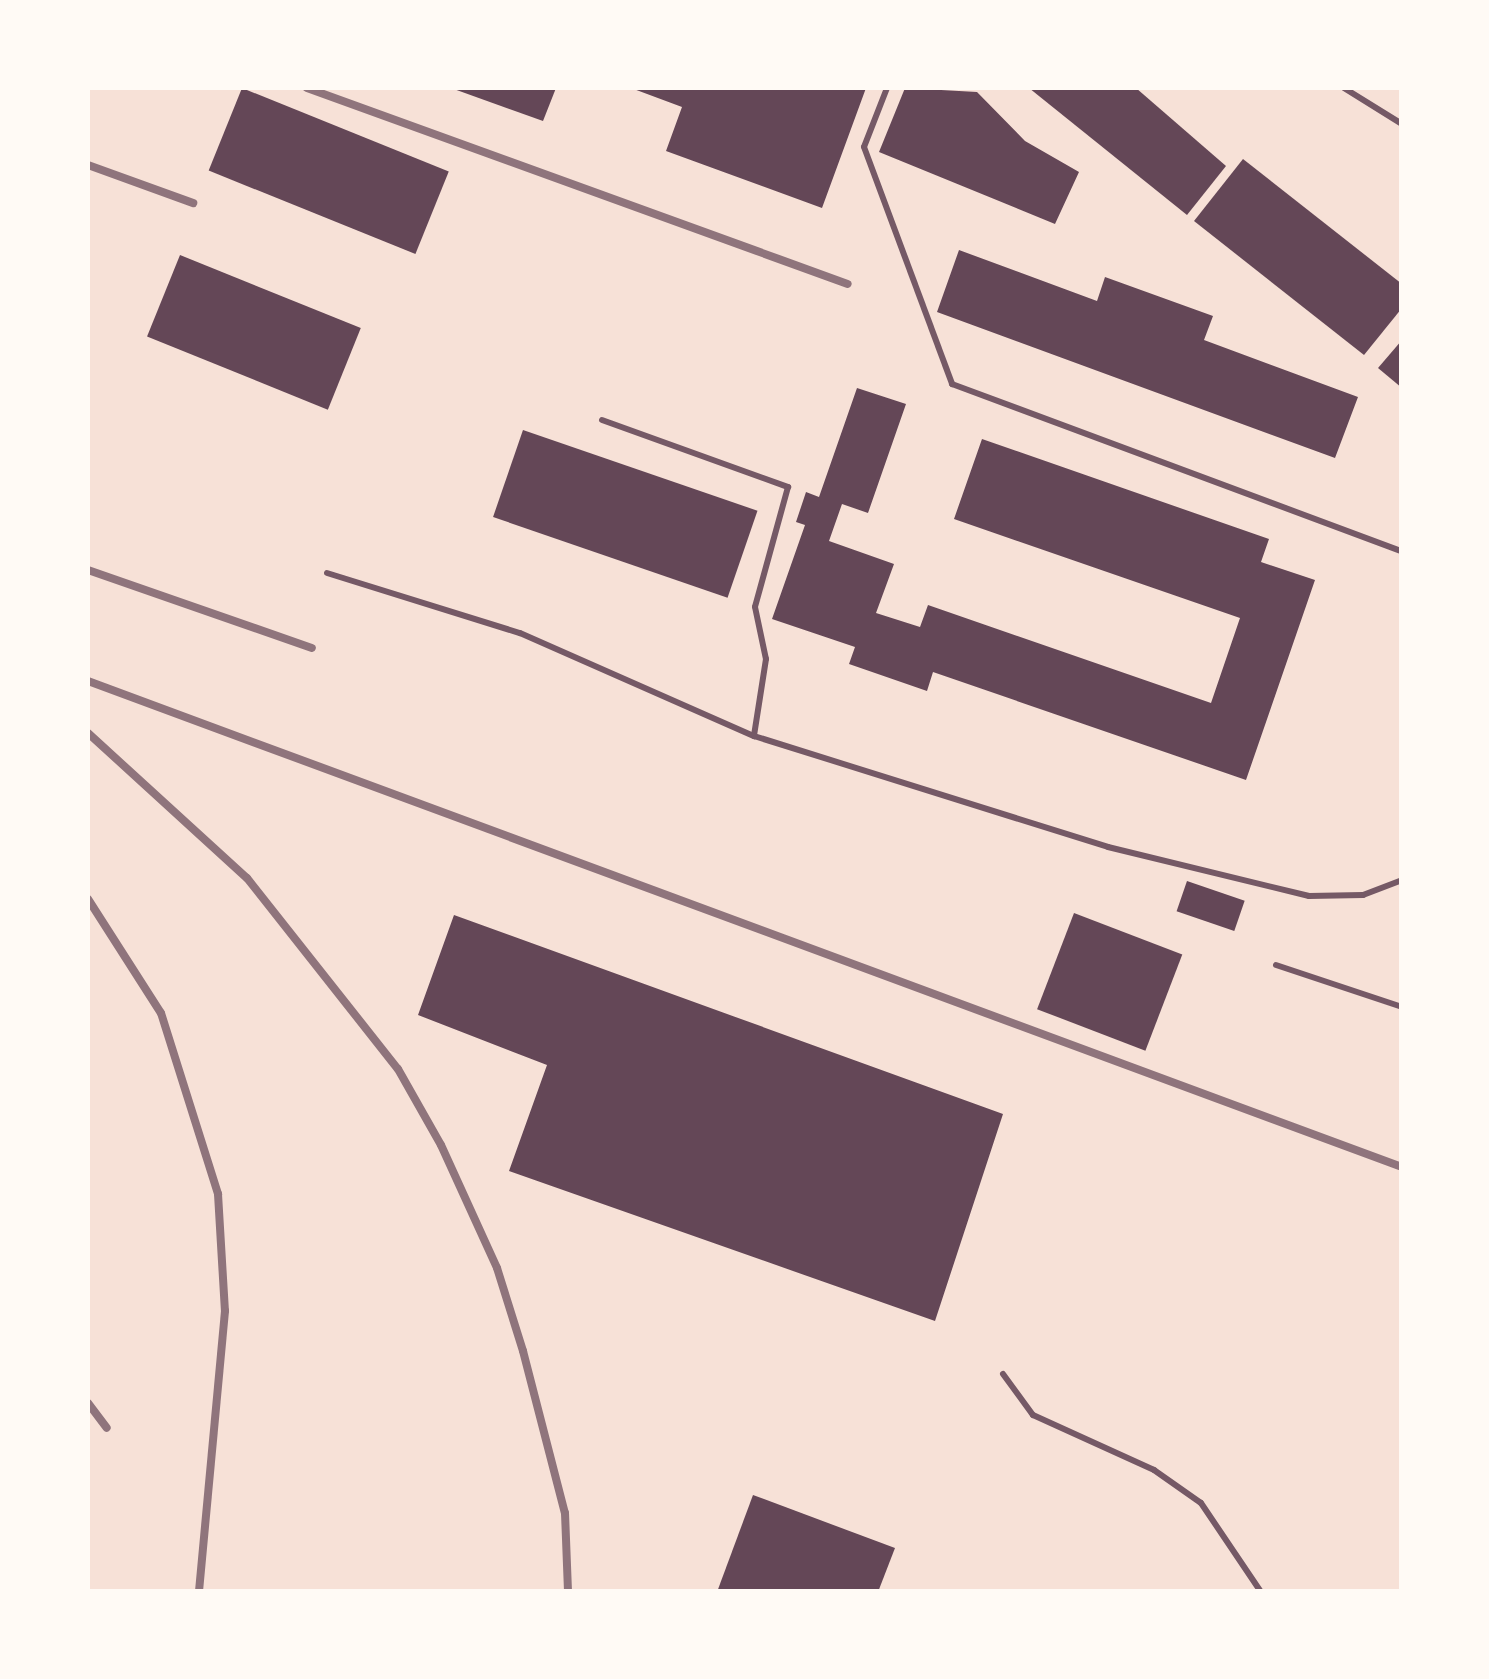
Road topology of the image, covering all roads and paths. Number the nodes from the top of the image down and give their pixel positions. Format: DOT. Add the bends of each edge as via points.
graph roads {
  1 [pos="886,88"];
  2 [pos="1344,88"];
  3 [pos="1402,124"];
  4 [pos="602,420"];
  5 [pos="1402,552"];
  6 [pos="327,573"];
  7 [pos="754,736"];
  8 [pos="1402,880"];
  9 [pos="1276,965"];
  10 [pos="1402,1006"];
  11 [pos="1003,1374"];
  12 [pos="1261,1592"];
  1 -- 5 [label="lane" via="864,147 952,384"];
  2 -- 3 [label="lane"];
  4 -- 7 [label="lane" via="788,487 755,607 766,660"];
  6 -- 7 [label="lane" via="520,634"];
  7 -- 8 [label="lane" via="1108,847 1309,896 1362,895"];
  9 -- 10 [label="lane"];
  11 -- 12 [label="lane" via="1033,1415 1154,1470 1201,1503"];
}
